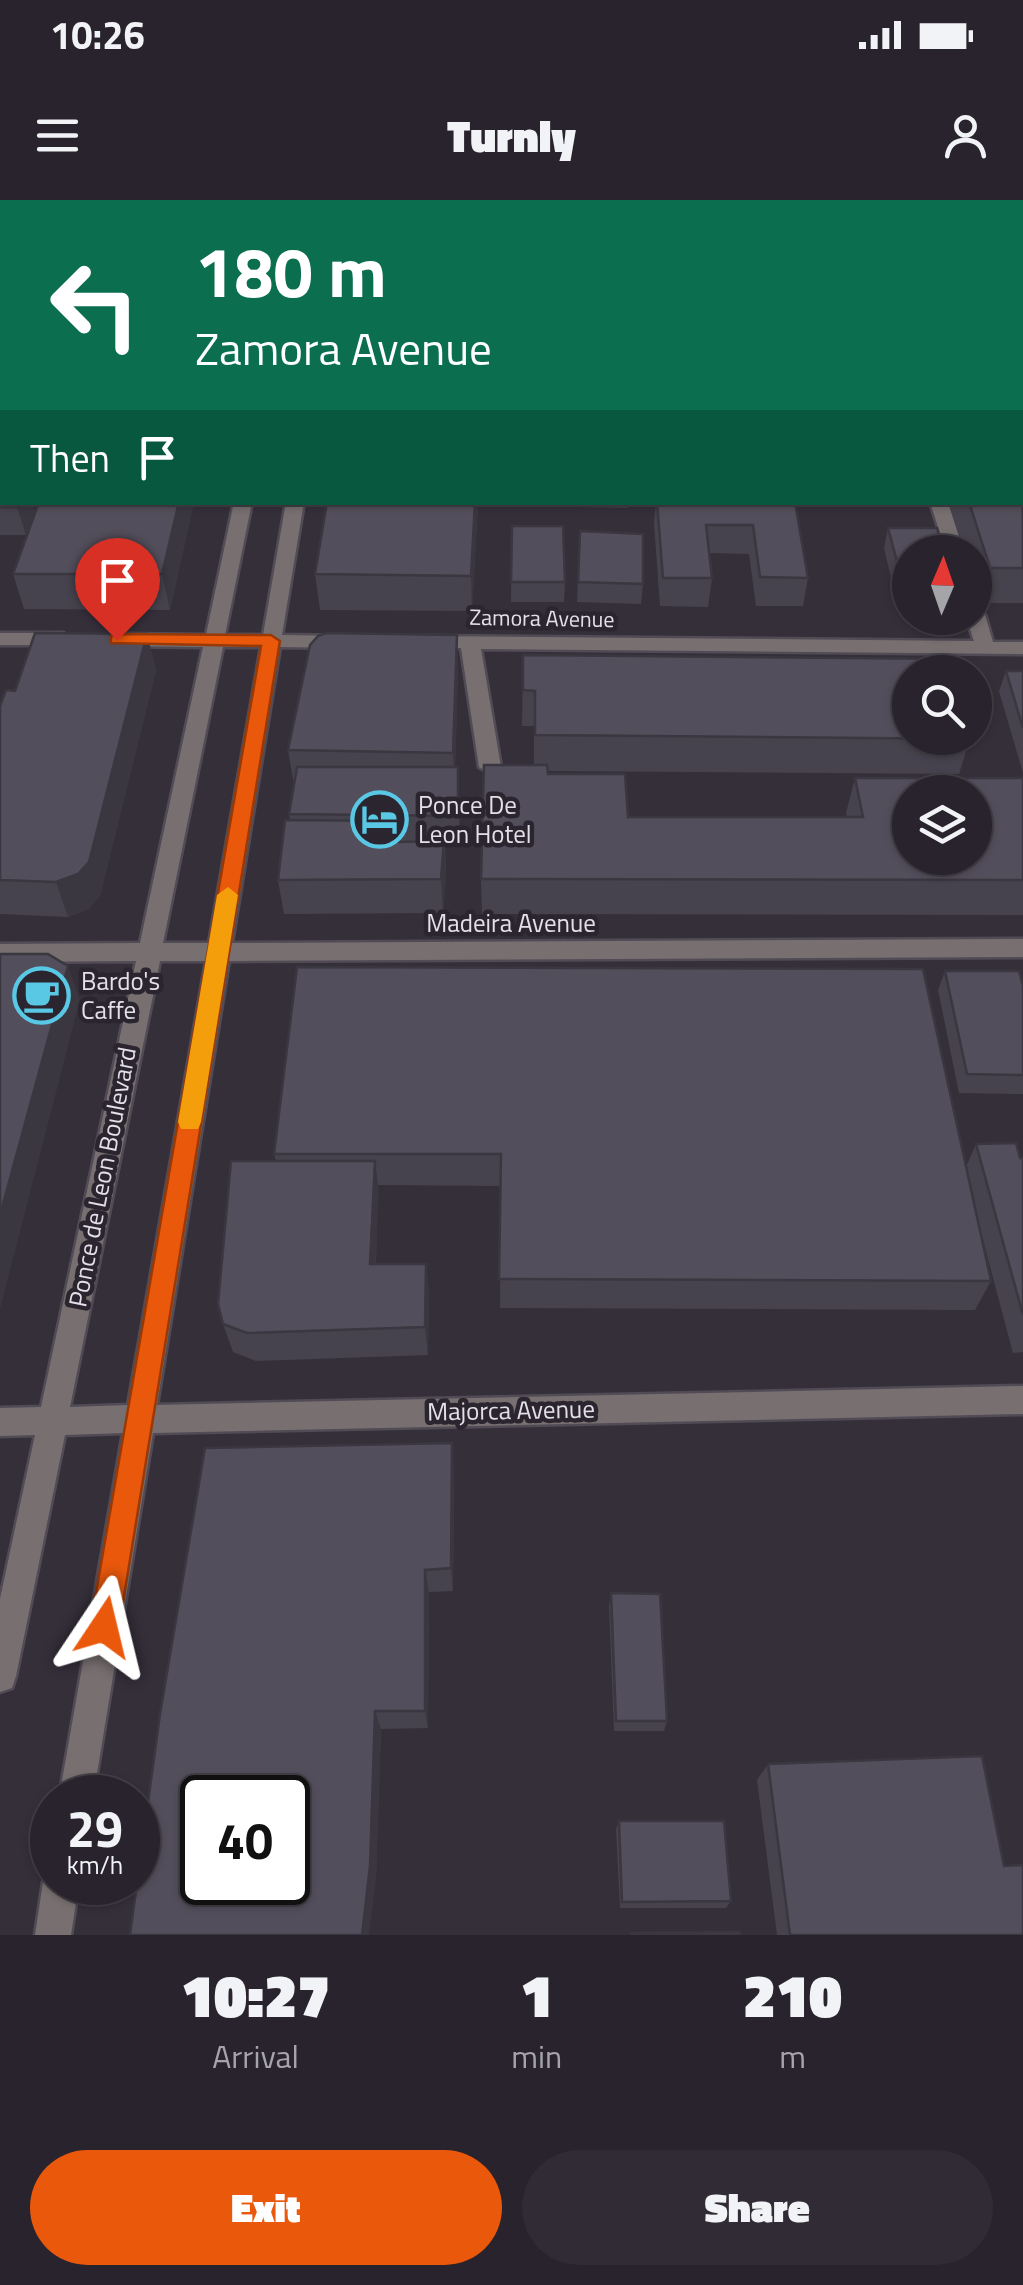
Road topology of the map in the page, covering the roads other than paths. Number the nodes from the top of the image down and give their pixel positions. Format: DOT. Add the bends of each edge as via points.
graph roads {
  1 [pos="242,505"];
  2 [pos="294,505"];
  3 [pos="940,505"];
  4 [pos="950,535"];
  5 [pos="981,635"];
  6 [pos="0,639"];
  7 [pos="215,640"];
  8 [pos="271,641"];
  9 [pos="365,642"];
  10 [pos="400,642"];
  11 [pos="470,642"];
  12 [pos="985,647"];
  13 [pos="1023,648"];
  14 [pos="490,767"];
  15 [pos="1023,948"];
  16 [pos="148,952"];
  17 [pos="218,952"];
  18 [pos="0,953"];
  19 [pos="1023,1400"];
  20 [pos="140,1418"];
  21 [pos="53,1420"];
  22 [pos="0,1422"];
  23 [pos="0,1676"];
  24 [pos="80,1775"];
  25 [pos="58,1905"];
  26 [pos="52,1935"];
  1 -- 7 [label="street, Ponce de Leon Boulevard"];
  2 -- 8 [label="street"];
  3 -- 4 [label="street"];
  5 -- 12 [label="street"];
  6 -- 7 [label="street"];
  7 -- 8 [label="street"];
  7 -- 16 [label="street, Ponce de Leon Boulevard"];
  8 -- 9 [label="street"];
  8 -- 17 [label="street"];
  10 -- 11 [label="street, Zamora Avenue"];
  11 -- 12 [label="street, Zamora Avenue"];
  11 -- 14 [label="street"];
  12 -- 13 [label="street, Zamora Avenue"];
  15 -- 17 [label="street, Madeira Avenue"];
  16 -- 17 [label="street, Madeira Avenue"];
  16 -- 18 [label="street, Madeira Avenue"];
  16 -- 21 [label="street, Ponce de Leon Boulevard"];
  17 -- 20 [label="street"];
  19 -- 20 [label="street, Majorca Avenue"];
  20 -- 21 [label="street, Majorca Avenue"];
  20 -- 24 [label="street"];
  21 -- 22 [label="street, Majorca Avenue"];
  21 -- 23 [label="street, Ponce de Leon Boulevard"];
  25 -- 26 [label="street"];
}
